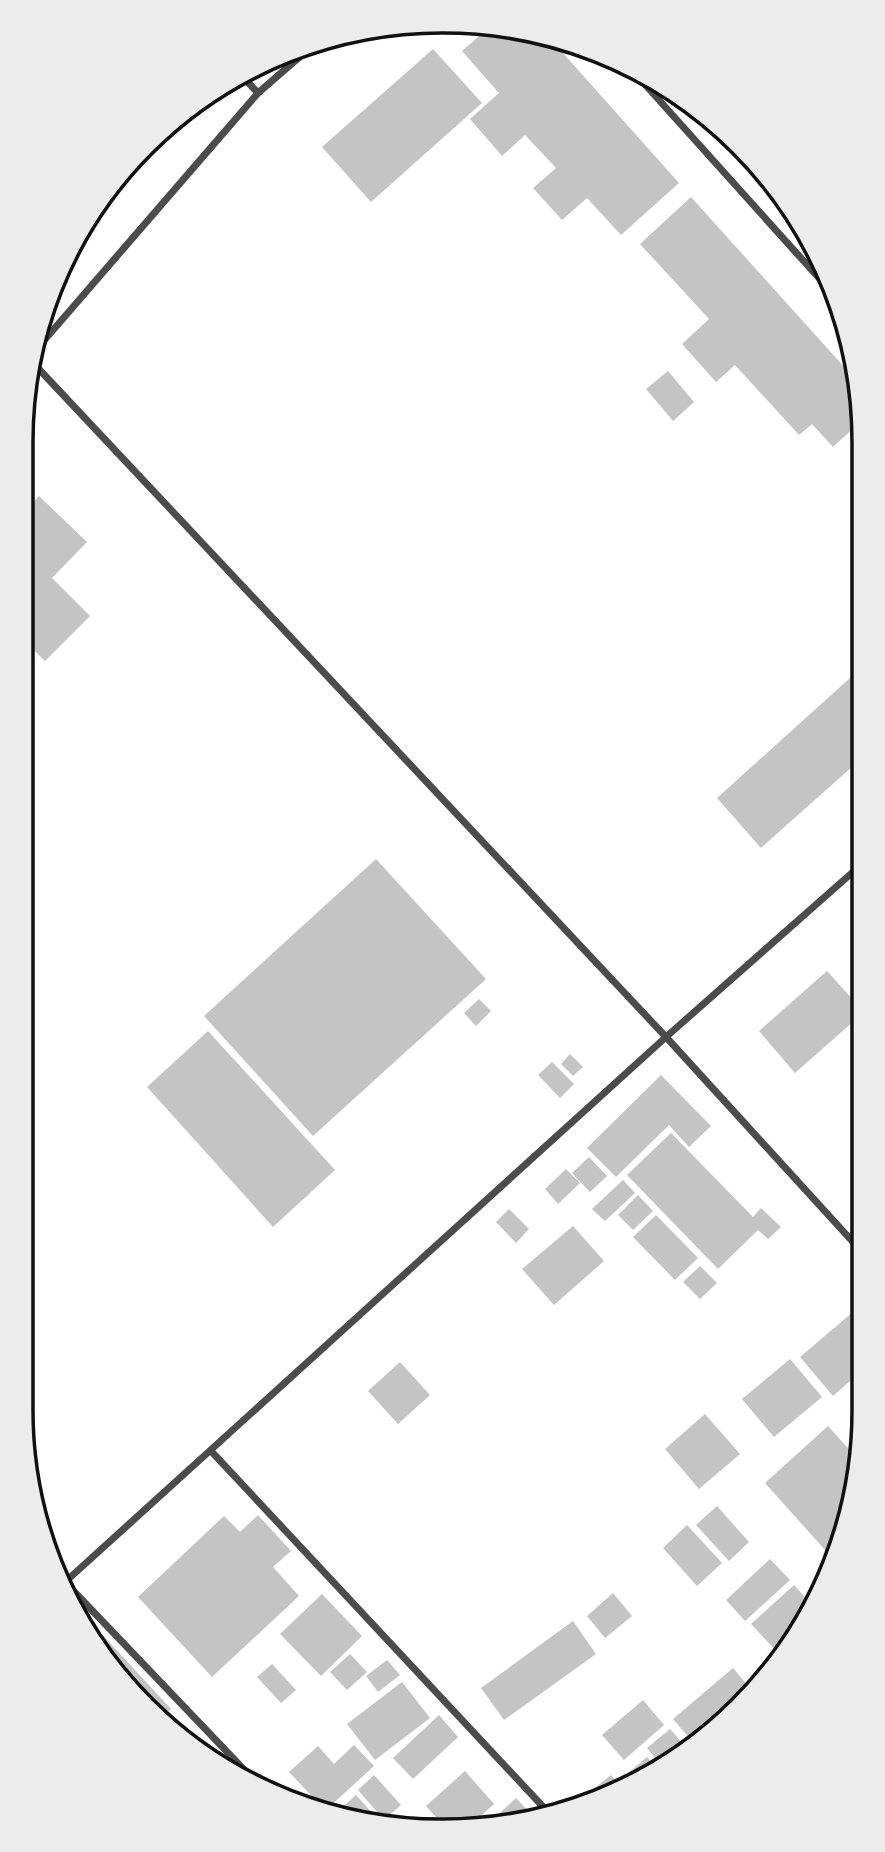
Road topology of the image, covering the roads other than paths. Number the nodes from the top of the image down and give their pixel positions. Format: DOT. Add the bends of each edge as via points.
graph roads {
  1 [pos="295,61"];
  2 [pos="248,82"];
  3 [pos="651,91"];
  4 [pos="258,93"];
  5 [pos="816,275"];
  6 [pos="47,337"];
  7 [pos="40,370"];
  8 [pos="852,873"];
  9 [pos="666,1037"];
  10 [pos="852,1241"];
  11 [pos="211,1451"];
  12 [pos="69,1578"];
  13 [pos="80,1599"];
  14 [pos="237,1763"];
  15 [pos="543,1806"];
  1 -- 4 [label="street"];
  2 -- 4 [label="street"];
  3 -- 5 [label="street"];
  4 -- 6 [label="street"];
  7 -- 9 [label="street"];
  8 -- 9 [label="street"];
  9 -- 10 [label="street"];
  9 -- 11 [label="street"];
  11 -- 12 [label="street"];
  11 -- 15 [label="street"];
  13 -- 14 [label="street"];
}
